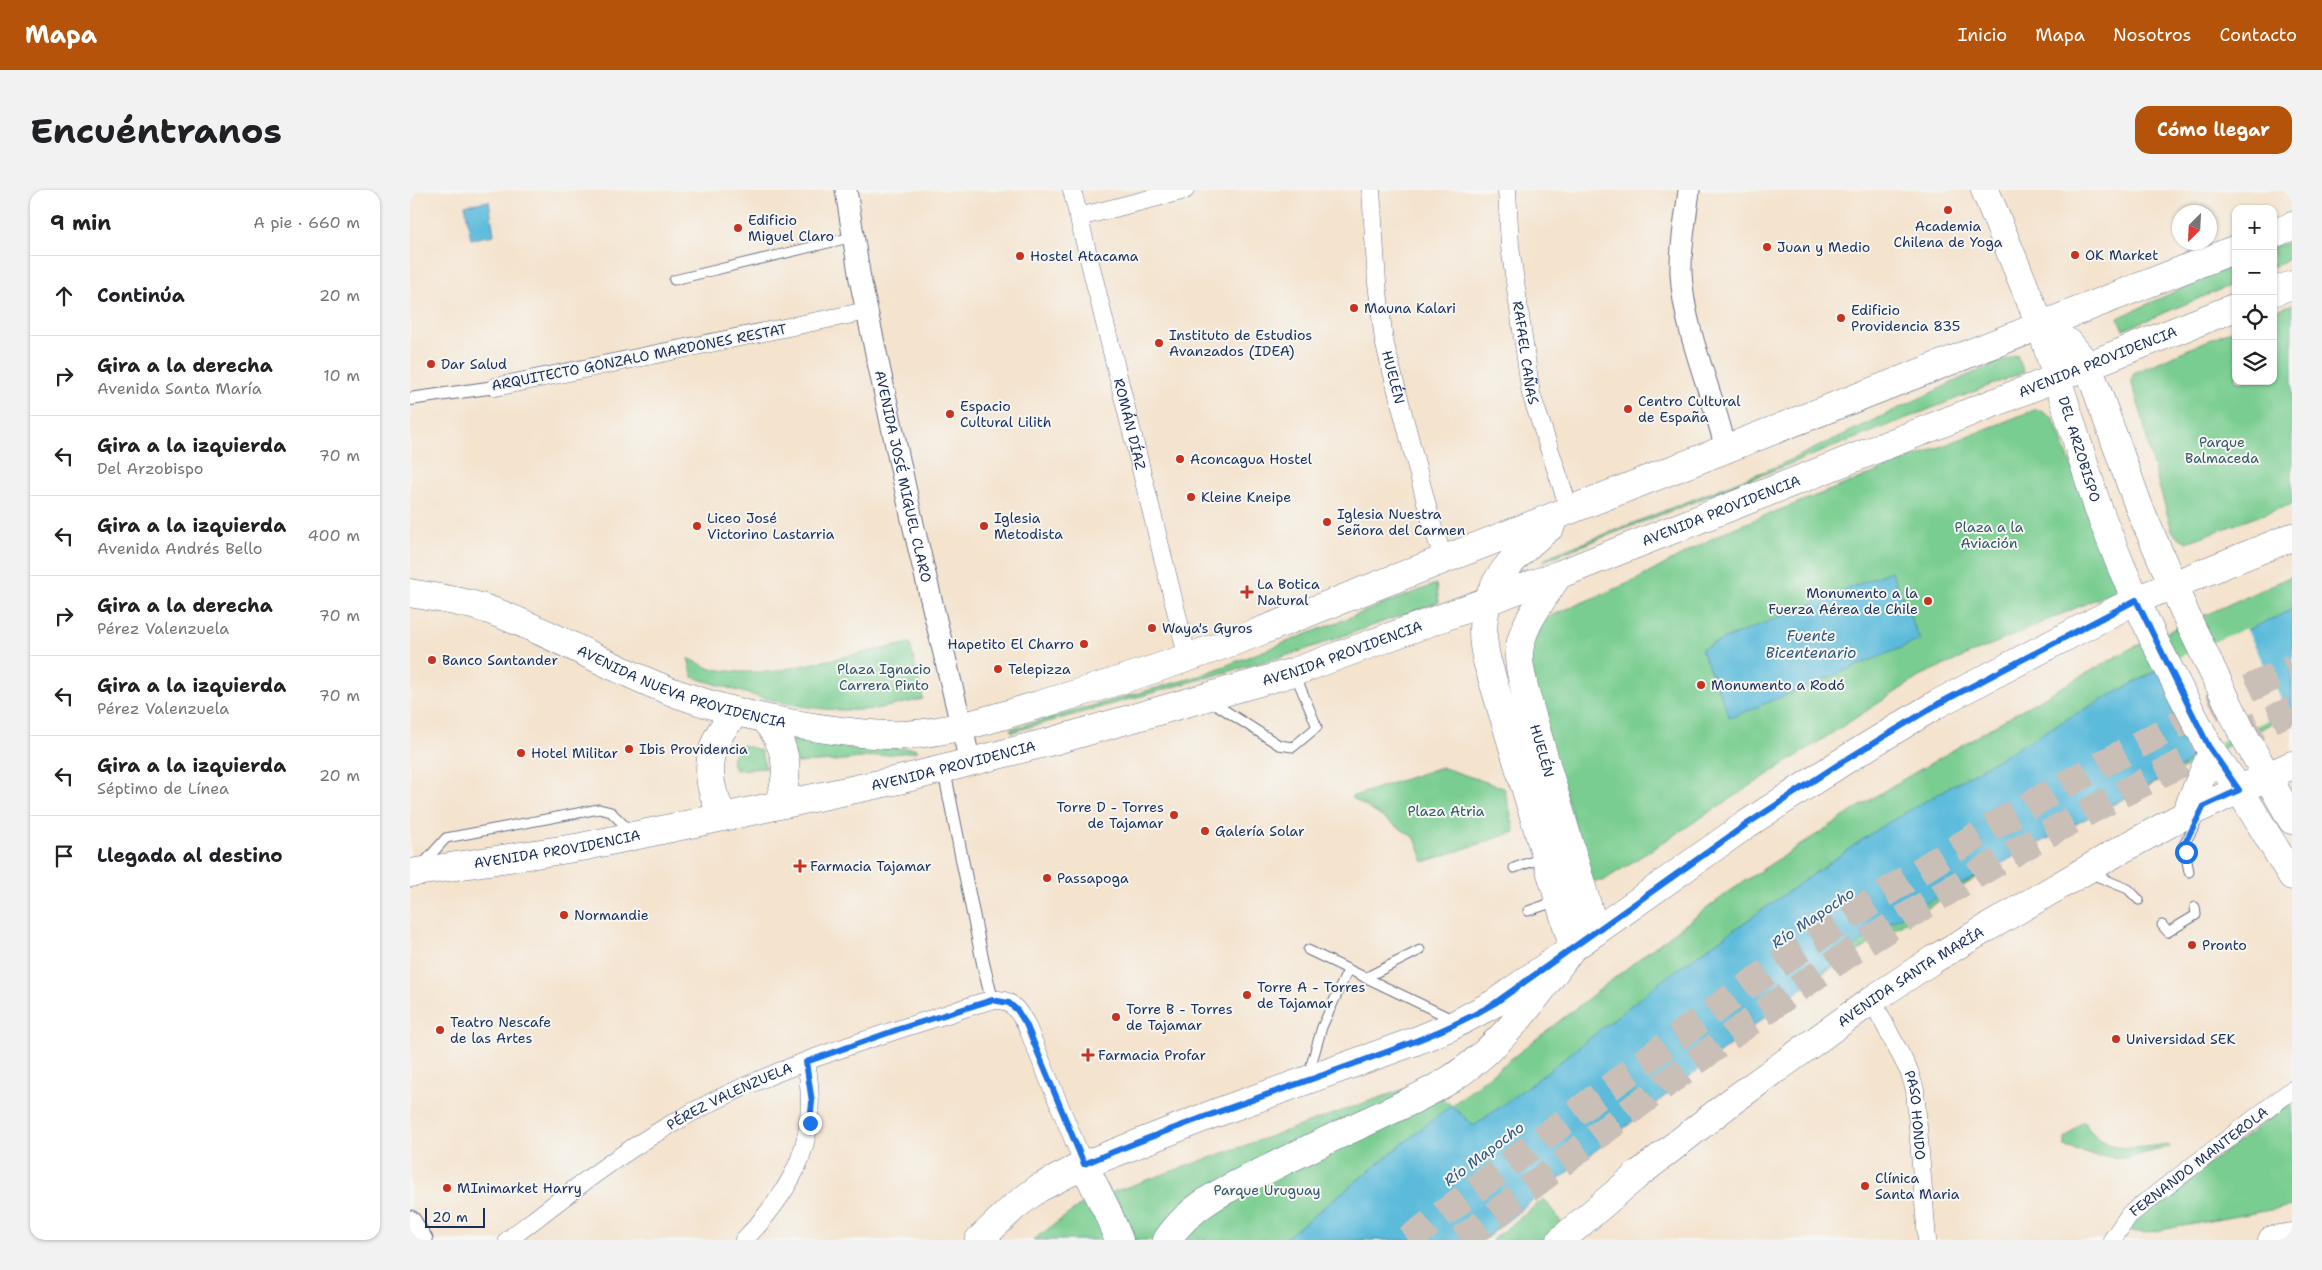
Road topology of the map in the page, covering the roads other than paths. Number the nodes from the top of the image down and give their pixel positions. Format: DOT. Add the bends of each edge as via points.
graph roads {
  1 [pos="846,190"];
  2 [pos="1072,190"];
  3 [pos="1185,190"];
  4 [pos="1371,190"];
  5 [pos="1507,190"];
  6 [pos="1690,190"];
  7 [pos="1985,190"];
  8 [pos="1079,217"];
  9 [pos="2292,226"];
  10 [pos="2277,232"];
  11 [pos="853,237"];
  12 [pos="2232,252"];
  13 [pos="674,280"];
  14 [pos="2292,285"];
  15 [pos="2277,291"];
  16 [pos="2232,309"];
  17 [pos="867,311"];
  18 [pos="2041,327"];
  19 [pos="2088,366"];
  20 [pos="2057,379"];
  21 [pos="495,387"];
  22 [pos="410,399"];
  23 [pos="1726,450"];
  24 [pos="1570,511"];
  25 [pos="2292,537"];
  26 [pos="1444,560"];
  27 [pos="1558,575"];
  28 [pos="2173,584"];
  29 [pos="410,593"];
  30 [pos="2136,600"];
  31 [pos="1486,603"];
  32 [pos="1188,659"];
  33 [pos="1294,672"];
  34 [pos="1206,698"];
  35 [pos="737,713"];
  36 [pos="765,720"];
  37 [pos="961,726"];
  38 [pos="2211,750"];
  39 [pos="970,762"];
  40 [pos="2292,764"];
  41 [pos="944,770"];
  42 [pos="2267,776"];
  43 [pos="2239,790"];
  44 [pos="777,805"];
  45 [pos="2195,810"];
  46 [pos="724,816"];
  47 [pos="2292,820"];
  48 [pos="1547,856"];
  49 [pos="1514,868"];
  50 [pos="2084,871"];
  51 [pos="2189,872"];
  52 [pos="412,873"];
  53 [pos="2292,876"];
  54 [pos="1560,900"];
  55 [pos="2139,900"];
  56 [pos="2194,907"];
  57 [pos="1528,911"];
  58 [pos="2162,925"];
  59 [pos="1584,939"];
  60 [pos="1308,950"];
  61 [pos="1420,950"];
  62 [pos="1348,970"];
  63 [pos="1364,978"];
  64 [pos="992,1000"];
  65 [pos="1872,1000"];
  66 [pos="1459,1022"];
  67 [pos="806,1062"];
  68 [pos="1306,1081"];
  69 [pos="2292,1090"];
  70 [pos="1084,1164"];
  71 [pos="410,1221"];
  72 [pos="1570,1237"];
  73 [pos="2292,1237"];
  74 [pos="422,1240"];
  75 [pos="508,1240"];
  76 [pos="744,1240"];
  77 [pos="979,1240"];
  78 [pos="1119,1240"];
  79 [pos="1167,1240"];
  80 [pos="1927,1240"];
  81 [pos="2112,1240"];
  82 [pos="2272,1240"];
  1 -- 11 [label="street, AVENIDA JOSÉ MIGUEL CLARO"];
  2 -- 8 [label="street, ROMÁN DÍAZ"];
  3 -- 8 [label="street"];
  4 -- 26 [label="street, HUELÉN" via="1384,341 1432,526"];
  5 -- 24 [label="street, RAFAEL CAÑAS" via="1510,246 1531,394"];
  6 -- 23 [label="street" via="1681,256 1683,294"];
  7 -- 18 [label="main road, DEL ARZOBISPO"];
  8 -- 32 [label="street, ROMÁN DÍAZ"];
  9 -- 10 [label="main road"];
  11 -- 13 [label="lane"];
  11 -- 17 [label="street, AVENIDA JOSÉ MIGUEL CLARO"];
  12 -- 18 [label="main road"];
  14 -- 15 [label="main road"];
  16 -- 19 [label="main road, AVENIDA PROVIDENCIA"];
  17 -- 21 [label="street, ARQUITECTO GONZALO MARDONES RESTAT"];
  17 -- 37 [label="street, AVENIDA JOSÉ MIGUEL CLARO"];
  18 -- 19 [label="main road" via="2069,343"];
  18 -- 20 [label="main road, DEL ARZOBISPO"];
  18 -- 23 [label="main road"];
  19 -- 20 [label="main road, AVENIDA PROVIDENCIA"];
  19 -- 28 [label="main road" via="2139,507"];
  20 -- 27 [label="main road, AVENIDA PROVIDENCIA"];
  20 -- 30 [label="main road, DEL ARZOBISPO" via="2098,508"];
  21 -- 22 [label="street, ARQUITECTO GONZALO MARDONES RESTAT"];
  23 -- 24 [label="main road"];
  24 -- 26 [label="main road"];
  24 -- 31 [label="main road, HUELÉN" via="1515,557"];
  25 -- 28 [label="main road"];
  26 -- 32 [label="main road"];
  27 -- 31 [label="main road, AVENIDA PROVIDENCIA"];
  27 -- 59 [label="main road, HUELÉN" via="1527,625 1519,658"];
  28 -- 30 [label="main road"];
  28 -- 42 [label="main road, bridge" via="2242,732"];
  29 -- 35 [label="main road, AVENIDA NUEVA PROVIDENCIA" via="489,610 527,624 676,694"];
  30 -- 38 [label="main road, DEL ARZOBISPO, bridge"];
  30 -- 59 [label="main road" via="2033,652 1893,731 1747,824"];
  31 -- 33 [label="main road, AVENIDA PROVIDENCIA"];
  31 -- 48 [label="main road, HUELÉN" via="1482,625 1484,648"];
  32 -- 37 [label="main road"];
  33 -- 34 [label="main road, AVENIDA PROVIDENCIA"];
  33 -- 34 [label="lane" via="1317,727 1293,747 1279,745"];
  34 -- 39 [label="main road, AVENIDA PROVIDENCIA"];
  35 -- 36 [label="main road, AVENIDA NUEVA PROVIDENCIA"];
  35 -- 46 [label="main road" via="720,733 710,765 712,792"];
  36 -- 37 [label="main road, AVENIDA NUEVA PROVIDENCIA" via="868,734 900,735"];
  36 -- 44 [label="main road" via="781,744 786,764 785,785"];
  37 -- 39 [label="street, AVENIDA JOSÉ MIGUEL CLARO"];
  38 -- 43 [label="main road, DEL ARZOBISPO"];
  38 -- 45 [label="main road"];
  39 -- 41 [label="main road, AVENIDA PROVIDENCIA"];
  40 -- 42 [label="main road, AVENIDA SANTA MARÍA"];
  41 -- 44 [label="main road, AVENIDA PROVIDENCIA"];
  41 -- 64 [label="street"];
  42 -- 43 [label="main road, AVENIDA SANTA MARÍA"];
  42 -- 47 [label="main road"];
  43 -- 45 [label="main road, AVENIDA SANTA MARÍA"];
  43 -- 53 [label="main road, DEL ARZOBISPO"];
  44 -- 46 [label="main road, AVENIDA PROVIDENCIA"];
  45 -- 50 [label="main road, AVENIDA SANTA MARÍA"];
  45 -- 51 [label="lane" via="2184,845"];
  46 -- 52 [label="main road, AVENIDA PROVIDENCIA" via="564,850"];
  48 -- 49 [label="lane"];
  48 -- 54 [label="main road, HUELÉN"];
  50 -- 55 [label="lane" via="2128,889"];
  50 -- 65 [label="main road, AVENIDA SANTA MARÍA" via="1942,954"];
  54 -- 57 [label="lane"];
  54 -- 59 [label="main road, HUELÉN"];
  56 -- 58 [label="lane" via="2196,915 2168,932"];
  59 -- 66 [label="main road" via="1495,1003"];
  59 -- 79 [label="main road" via="1507,1030 1459,1074 1415,1099 1221,1192 1190,1214"];
  60 -- 62 [label="lane"];
  61 -- 63 [label="lane"];
  62 -- 63 [label="lane"];
  62 -- 68 [label="lane" via="1322,1027"];
  63 -- 66 [label="lane"];
  64 -- 67 [label="street, PÉREZ VALENZUELA"];
  64 -- 70 [label="street" via="1009,1003 1026,1024"];
  65 -- 72 [label="main road, AVENIDA SANTA MARÍA" via="1732,1101 1636,1176"];
  65 -- 80 [label="street, PASO HONDO" via="1909,1070 1915,1090"];
  66 -- 68 [label="main road"];
  67 -- 75 [label="street, PÉREZ VALENZUELA" via="734,1092 654,1134"];
  67 -- 76 [label="street" via="812,1102 802,1158 786,1191"];
  68 -- 70 [label="main road"];
  69 -- 81 [label="street, FERNANDO MANTEROLA" via="2129,1215"];
  70 -- 77 [label="main road" via="1039,1188"];
  70 -- 78 [label="main road"];
  71 -- 74 [label="street"];
  73 -- 82 [label="main road"];
}
